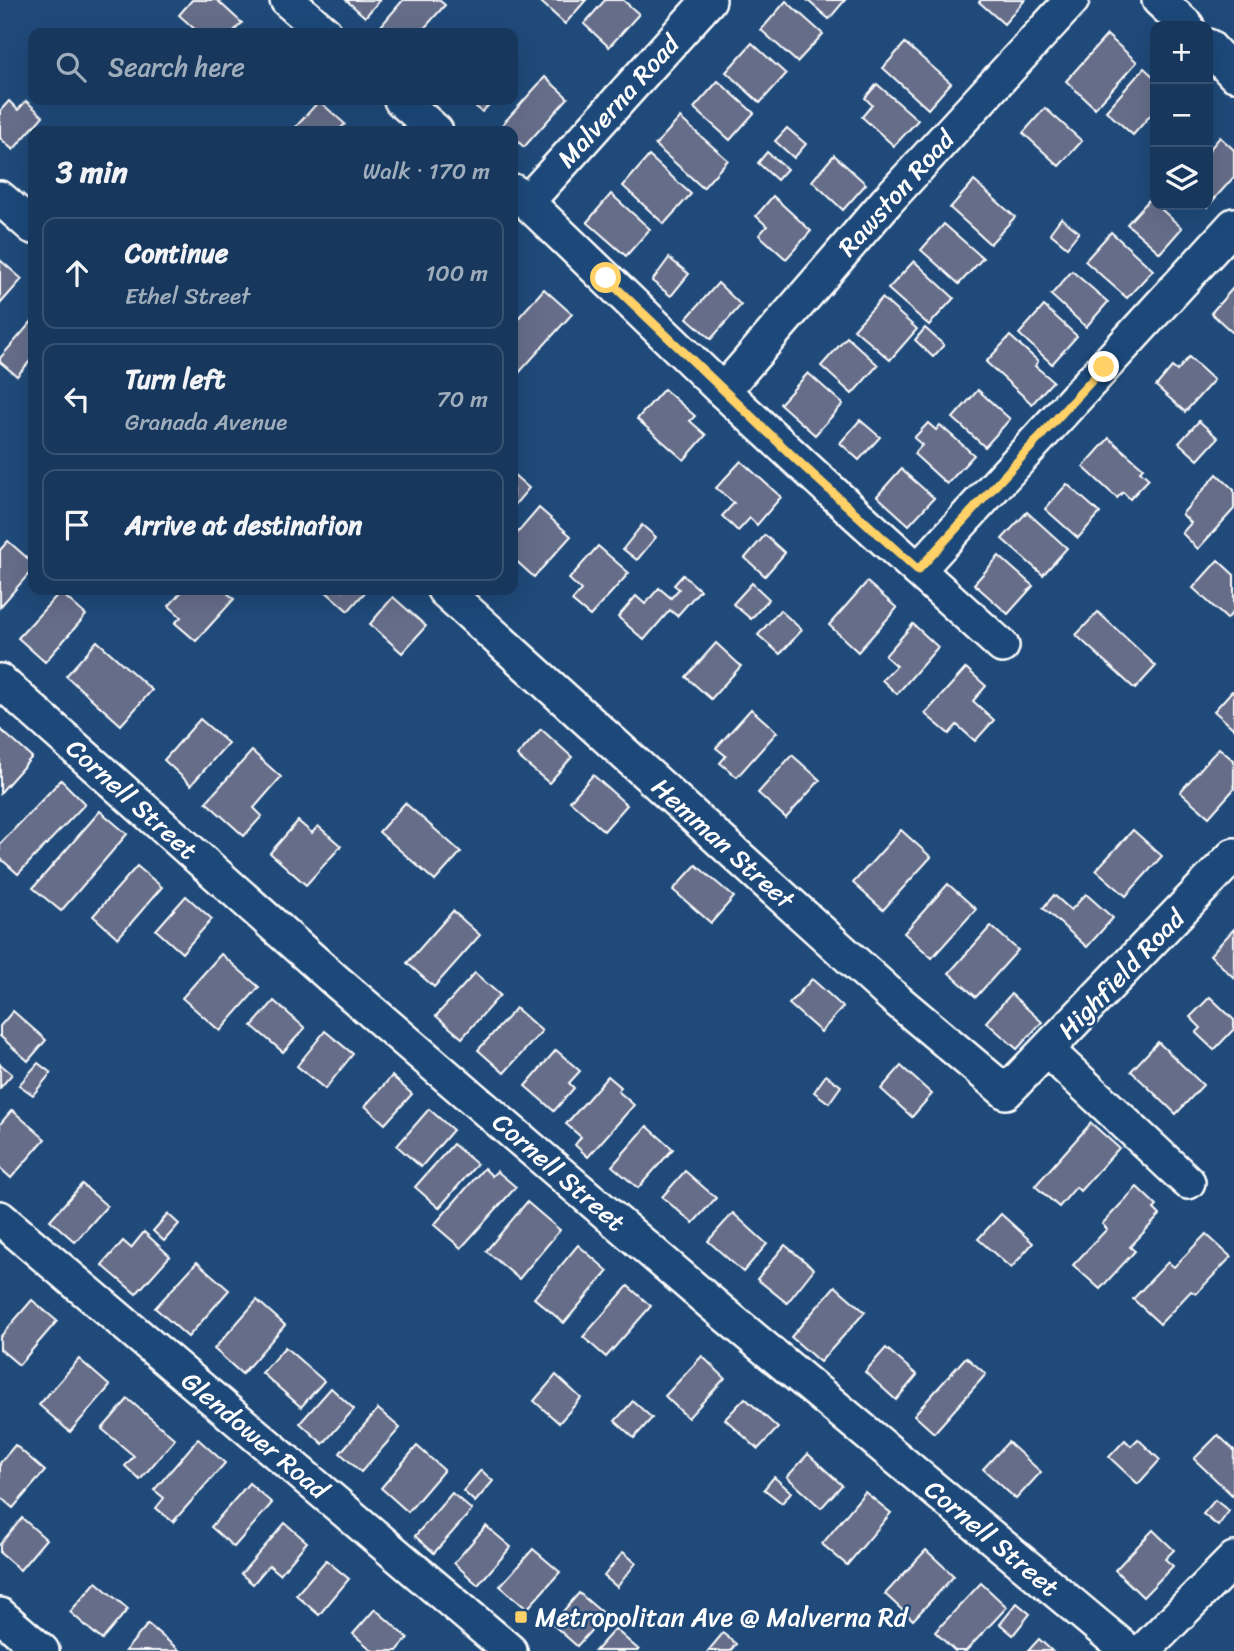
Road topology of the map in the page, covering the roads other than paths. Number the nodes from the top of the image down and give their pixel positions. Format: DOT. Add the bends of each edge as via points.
graph roads {
  1 [pos="287,0"];
  2 [pos="1072,0"];
  3 [pos="1159,0"];
  4 [pos="691,6"];
  5 [pos="1182,21"];
  6 [pos="319,28"];
  7 [pos="1213,51"];
  8 [pos="1234,74"];
  9 [pos="407,105"];
  10 [pos="430,126"];
  11 [pos="520,197"];
  12 [pos="0,198"];
  13 [pos="28,223"];
  14 [pos="1234,225"];
  15 [pos="723,391"];
  16 [pos="918,570"];
  17 [pos="450,595"];
  18 [pos="1002,646"];
  19 [pos="0,681"];
  20 [pos="1234,855"];
  21 [pos="1048,1051"];
  22 [pos="1006,1092"];
  23 [pos="1188,1182"];
  24 [pos="0,1218"];
  25 [pos="1234,1559"];
  26 [pos="0,1615"];
  27 [pos="42,1651"];
  28 [pos="510,1651"];
  29 [pos="1128,1651"];
  30 [pos="1143,1651"];
  1 -- 6 [label="street"];
  2 -- 15 [label="street, Rawston Road" via="887,201"];
  3 -- 5 [label="street"];
  4 -- 11 [label="street, Malverna Road"];
  7 -- 8 [label="street"];
  9 -- 10 [label="street"];
  11 -- 15 [label="street"];
  12 -- 13 [label="street"];
  14 -- 16 [label="street"];
  15 -- 16 [label="street"];
  16 -- 18 [label="street"];
  17 -- 22 [label="street, Hemman Street" via="892,996"];
  19 -- 29 [label="street, Cornell Street" via="335,981"];
  20 -- 21 [label="street, Highfield Road"];
  21 -- 22 [label="street, Highfield Road"];
  21 -- 23 [label="street"];
  24 -- 28 [label="street, Glendower Road"];
  25 -- 30 [label="street"];
  26 -- 27 [label="street"];
}
